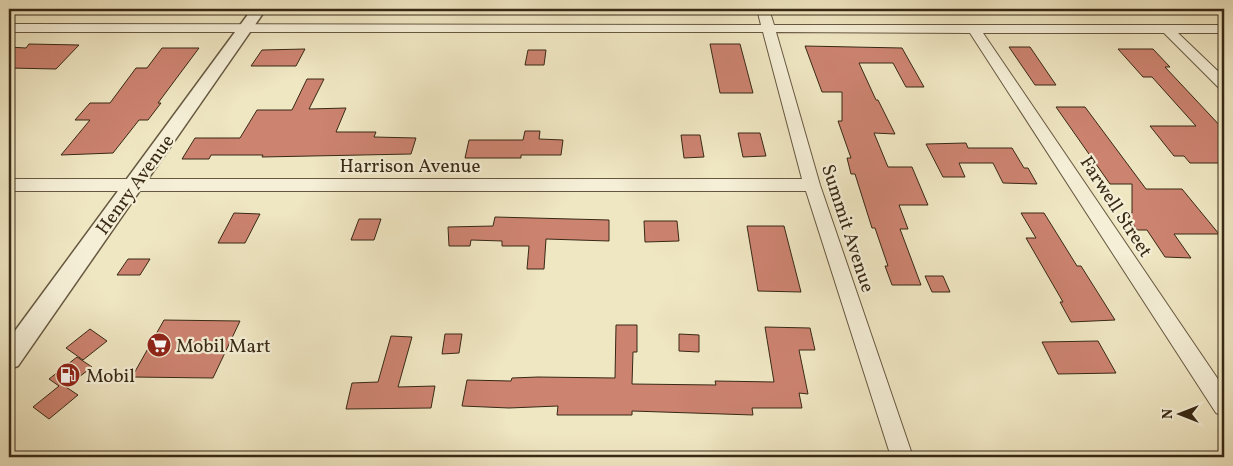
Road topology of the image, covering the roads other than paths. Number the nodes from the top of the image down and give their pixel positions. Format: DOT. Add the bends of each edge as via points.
graph roads {
  1 [pos="259,9"];
  2 [pos="763,9"];
  3 [pos="9,28"];
  4 [pos="245,28"];
  5 [pos="768,28"];
  6 [pos="974,28"];
  7 [pos="1167,29"];
  8 [pos="1224,29"];
  9 [pos="1224,85"];
  10 [pos="9,185"];
  11 [pos="132,185"];
  12 [pos="812,185"];
  13 [pos="9,358"];
  14 [pos="1224,406"];
  15 [pos="902,457"];
  1 -- 4 [label="street, Henry Avenue"];
  2 -- 5 [label="street, Summit Avenue"];
  3 -- 4 [label="street"];
  4 -- 5 [label="street"];
  4 -- 11 [label="street, Henry Avenue"];
  5 -- 6 [label="street"];
  5 -- 12 [label="street, Summit Avenue"];
  6 -- 7 [label="street"];
  6 -- 14 [label="street, Farwell Street"];
  7 -- 8 [label="street"];
  7 -- 9 [label="street"];
  10 -- 11 [label="street, Harrison Avenue"];
  11 -- 12 [label="street, Harrison Avenue"];
  11 -- 13 [label="street, Henry Avenue"];
  12 -- 15 [label="street, Summit Avenue"];
}
